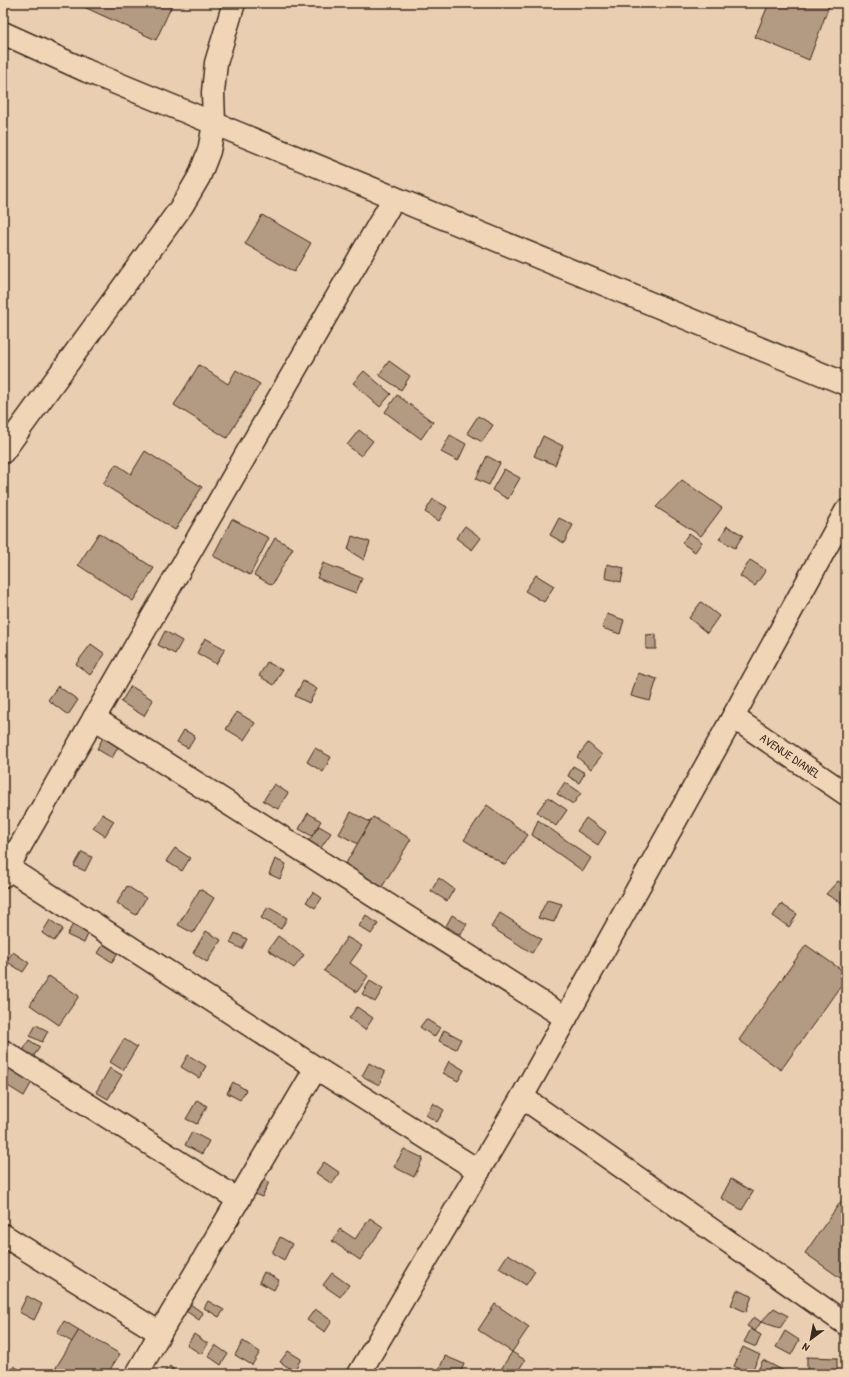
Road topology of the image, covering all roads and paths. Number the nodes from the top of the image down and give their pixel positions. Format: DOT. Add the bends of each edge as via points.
graph roads {
  1 [pos="234,3"];
  2 [pos="3,33"];
  3 [pos="214,124"];
  4 [pos="394,198"];
  5 [pos="846,384"];
  6 [pos="3,452"];
  7 [pos="846,511"];
  8 [pos="733,717"];
  9 [pos="94,718"];
  10 [pos="846,794"];
  11 [pos="5,872"];
  12 [pos="566,1018"];
  13 [pos="3,1051"];
  14 [pos="316,1068"];
  15 [pos="522,1097"];
  16 [pos="479,1171"];
  17 [pos="239,1200"];
  18 [pos="3,1235"];
  19 [pos="846,1324"];
  20 [pos="160,1333"];
  21 [pos="137,1374"];
  22 [pos="359,1374"];
  1 -- 3 [label="street" via="216,63 213,92"];
  2 -- 3 [label="street"];
  3 -- 4 [label="street"];
  3 -- 6 [label="street" via="209,151 199,177 182,206"];
  4 -- 5 [label="street"];
  4 -- 9 [label="street"];
  7 -- 8 [label="street"];
  8 -- 10 [label="street, AVENUE DIANEL"];
  8 -- 12 [label="street"];
  9 -- 11 [label="street"];
  9 -- 12 [label="street"];
  11 -- 14 [label="street"];
  12 -- 15 [label="street"];
  13 -- 17 [label="street"];
  14 -- 16 [label="street"];
  14 -- 17 [label="street"];
  15 -- 16 [label="street"];
  15 -- 19 [label="street"];
  16 -- 22 [label="street"];
  17 -- 20 [label="street"];
  18 -- 20 [label="street"];
  20 -- 21 [label="street"];
}
